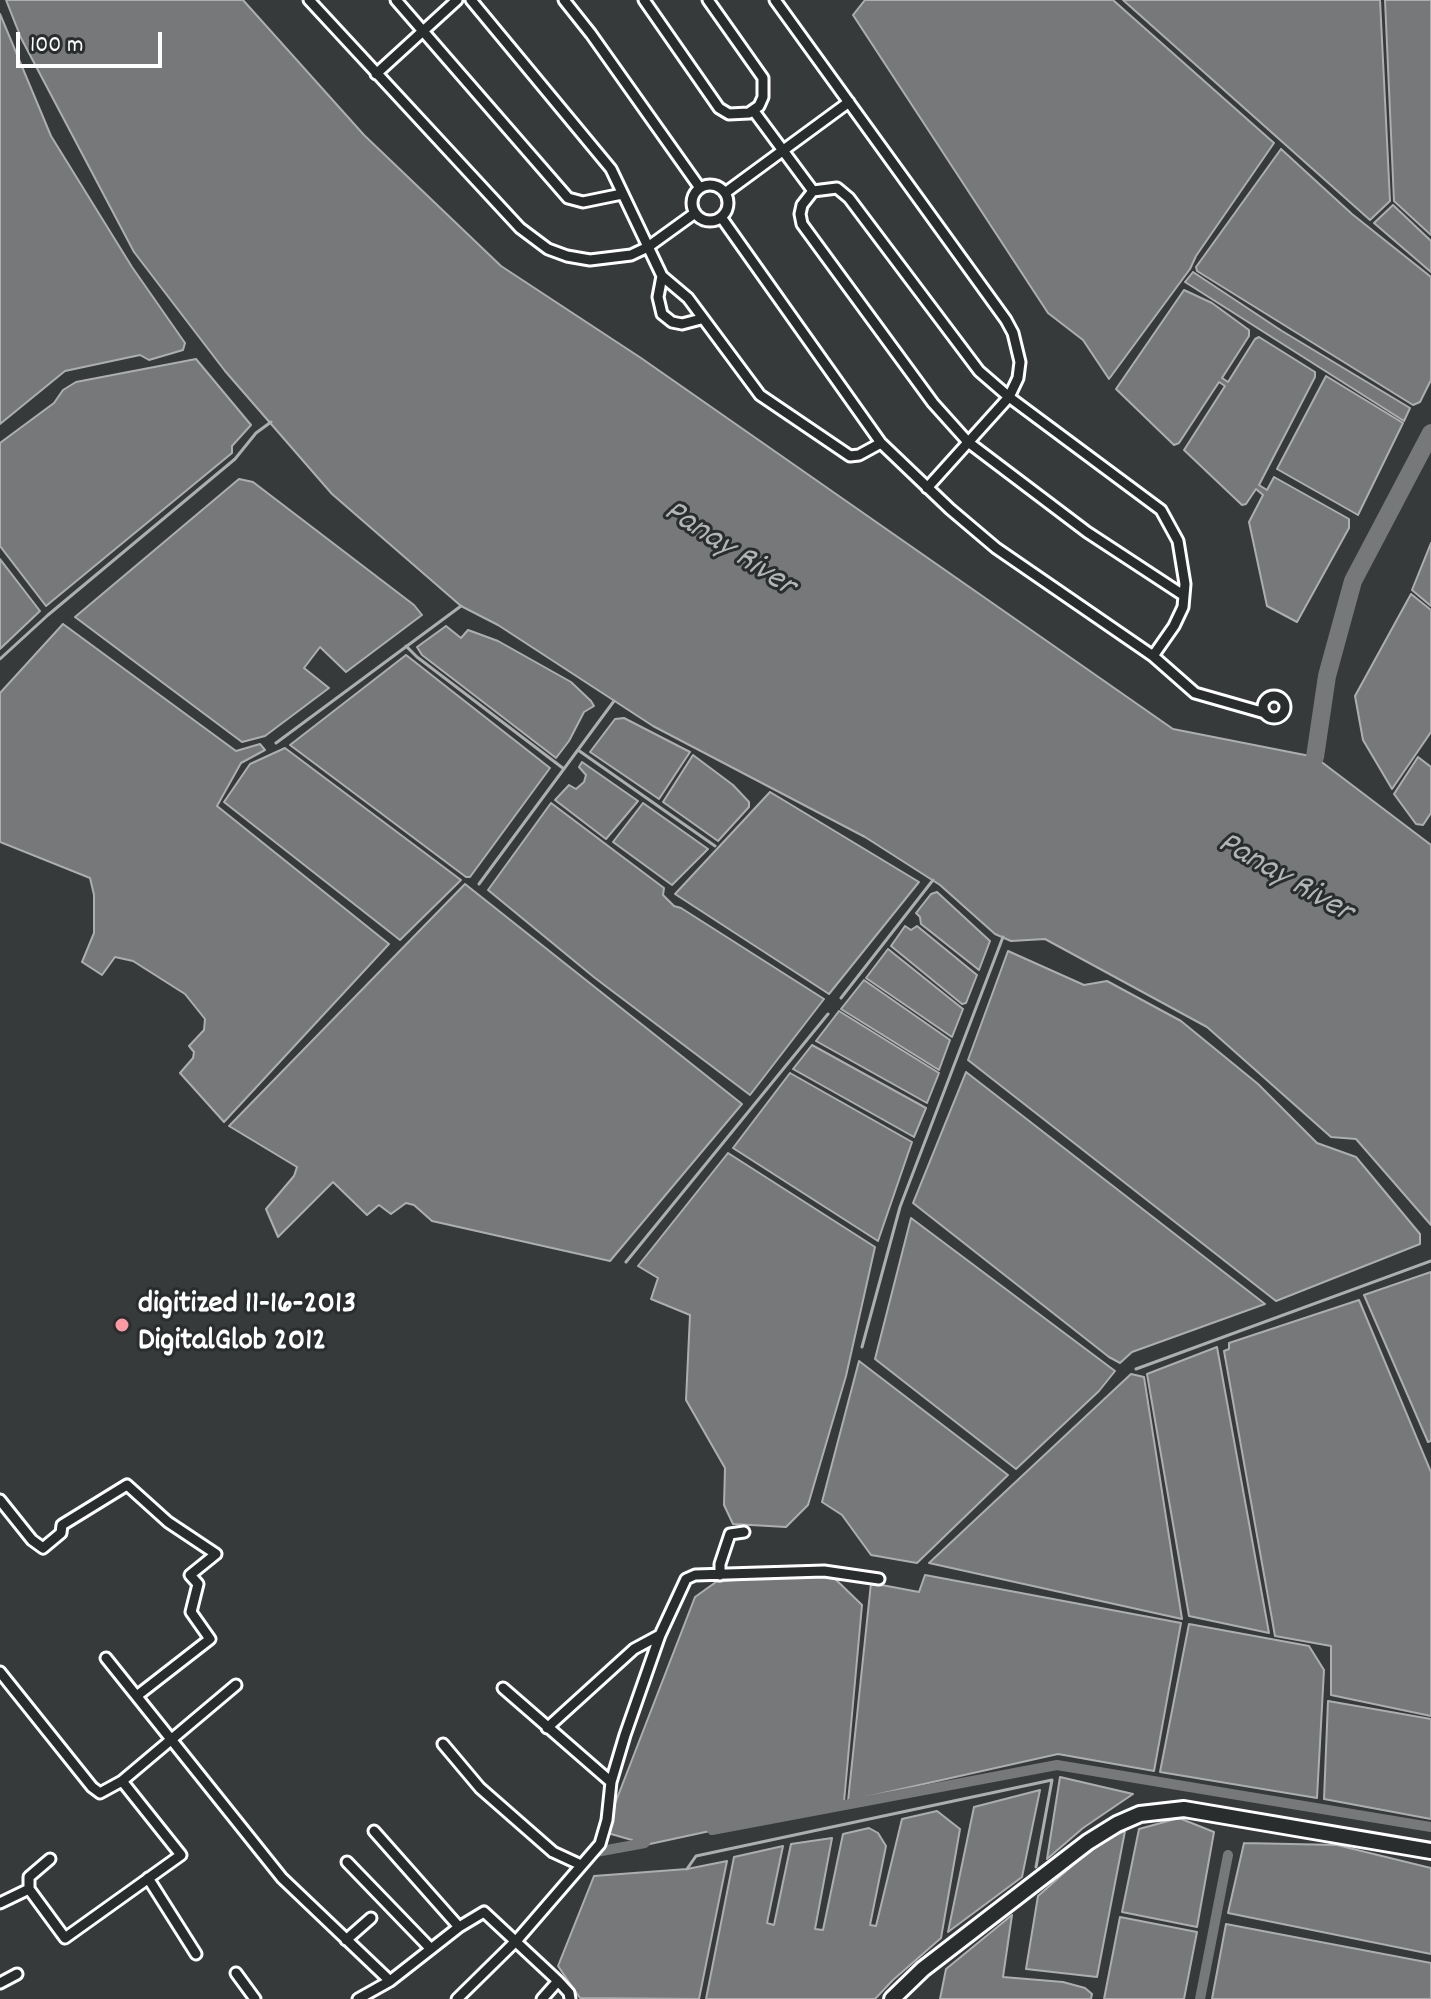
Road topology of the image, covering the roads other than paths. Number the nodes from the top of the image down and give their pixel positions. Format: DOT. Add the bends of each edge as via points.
graph roads {
  1 [pos="309,0"];
  2 [pos="396,0"];
  3 [pos="457,0"];
  4 [pos="471,0"];
  5 [pos="564,0"];
  6 [pos="644,0"];
  7 [pos="708,0"];
  8 [pos="775,0"];
  9 [pos="424,31"];
  10 [pos="376,74"];
  11 [pos="849,102"];
  12 [pos="753,110"];
  13 [pos="784,151"];
  14 [pos="700,188"];
  15 [pos="813,191"];
  16 [pos="725,193"];
  17 [pos="622,194"];
  18 [pos="695,213"];
  19 [pos="721,217"];
  20 [pos="648,247"];
  21 [pos="662,276"];
  22 [pos="701,319"];
  23 [pos="1009,397"];
  24 [pos="968,442"];
  25 [pos="881,443"];
  26 [pos="927,488"];
  27 [pos="1183,595"];
  28 [pos="1153,656"];
  29 [pos="1265,713"];
  30 [pos="0,1500"];
  31 [pos="744,1532"];
  32 [pos="720,1575"];
  33 [pos="879,1579"];
  34 [pos="660,1635"];
  35 [pos="106,1658"];
  36 [pos="0,1672"];
  37 [pos="236,1685"];
  38 [pos="503,1688"];
  39 [pos="138,1695"];
  40 [pos="547,1728"];
  41 [pos="172,1738"];
  42 [pos="443,1744"];
  43 [pos="122,1781"];
  44 [pos="611,1782"];
  45 [pos="374,1831"];
  46 [pos="1431,1851"];
  47 [pos="50,1859"];
  48 [pos="347,1862"];
  49 [pos="581,1865"];
  50 [pos="148,1878"];
  51 [pos="29,1889"];
  52 [pos="0,1903"];
  53 [pos="371,1918"];
  54 [pos="459,1927"];
  55 [pos="346,1940"];
  56 [pos="517,1940"];
  57 [pos="431,1949"];
  58 [pos="196,1954"];
  59 [pos="236,1973"];
  60 [pos="17,1974"];
  61 [pos="390,1981"];
  62 [pos="558,1981"];
  63 [pos="0,1983"];
  64 [pos="255,1999"];
  65 [pos="358,1999"];
  66 [pos="457,1999"];
  67 [pos="542,1999"];
  68 [pos="570,1999"];
  69 [pos="892,1999"];
  1 -- 10 [label="street"];
  2 -- 9 [label="street"];
  3 -- 9 [label="street"];
  4 -- 17 [label="street" via="611,169"];
  5 -- 14 [label="street"];
  6 -- 12 [label="street" via="719,108 738,115"];
  7 -- 12 [label="street" via="763,78 763,97"];
  8 -- 11 [label="street"];
  9 -- 10 [label="street"];
  9 -- 17 [label="street" via="568,198 583,202"];
  10 -- 20 [label="street" via="534,240 590,260"];
  11 -- 13 [label="street"];
  11 -- 23 [label="street" via="1006,320 1020,362"];
  12 -- 13 [label="street"];
  13 -- 15 [label="street"];
  13 -- 16 [label="street"];
  14 -- 16 [label="street" via="716,186"];
  14 -- 18 [label="street" via="693,197"];
  15 -- 23 [label="street" via="837,188 849,198 962,352"];
  15 -- 24 [label="street" via="802,205 802,224 933,403"];
  16 -- 19 [label="street" via="727,209"];
  17 -- 20 [label="street"];
  18 -- 19 [label="street" via="704,220"];
  18 -- 20 [label="street"];
  19 -- 25 [label="street"];
  20 -- 21 [label="street"];
  21 -- 22 [label="street" via="688,298"];
  21 -- 22 [label="street" via="662,314 682,324"];
  22 -- 25 [label="street" via="760,395 784,412 850,456"];
  23 -- 24 [label="street"];
  23 -- 27 [label="street" via="1161,510 1178,541"];
  24 -- 26 [label="street"];
  24 -- 27 [label="street" via="1087,532"];
  25 -- 26 [label="street"];
  26 -- 28 [label="street" via="996,548"];
  27 -- 28 [label="street" via="1174,626"];
  28 -- 29 [label="street" via="1195,693"];
  30 -- 39 [label="street" via="43,1548 61,1533 62,1525 127,1485 168,1522 216,1554 190,1575 198,1584 191,1612 210,1639"];
  31 -- 32 [label="street" via="730,1534"];
  32 -- 33 [label="street" via="824,1571"];
  32 -- 34 [label="street" via="686,1579"];
  34 -- 40 [label="street" via="634,1649"];
  34 -- 44 [label="street"];
  35 -- 39 [label="street"];
  36 -- 43 [label="street" via="92,1787 100,1793"];
  37 -- 41 [label="street"];
  38 -- 40 [label="street"];
  39 -- 41 [label="street"];
  40 -- 44 [label="street"];
  41 -- 43 [label="street"];
  41 -- 55 [label="street" via="282,1878"];
  42 -- 49 [label="street" via="480,1788 553,1852"];
  43 -- 50 [label="street" via="181,1855"];
  44 -- 49 [label="street" via="600,1844"];
  45 -- 54 [label="street"];
  46 -- 69 [label="main road" via="1184,1809 1140,1814 1088,1842 923,1969"];
  47 -- 51 [label="street" via="29,1877"];
  48 -- 57 [label="street"];
  49 -- 56 [label="street"];
  50 -- 51 [label="street" via="65,1938"];
  50 -- 58 [label="street"];
  51 -- 52 [label="street"];
  53 -- 55 [label="street"];
  54 -- 56 [label="street" via="484,1912"];
  54 -- 57 [label="street"];
  55 -- 61 [label="street"];
  56 -- 62 [label="street"];
  56 -- 66 [label="street"];
  57 -- 61 [label="street"];
  59 -- 64 [label="street"];
  60 -- 63 [label="street"];
  61 -- 65 [label="street"];
  62 -- 67 [label="street"];
  62 -- 68 [label="street"];
}
